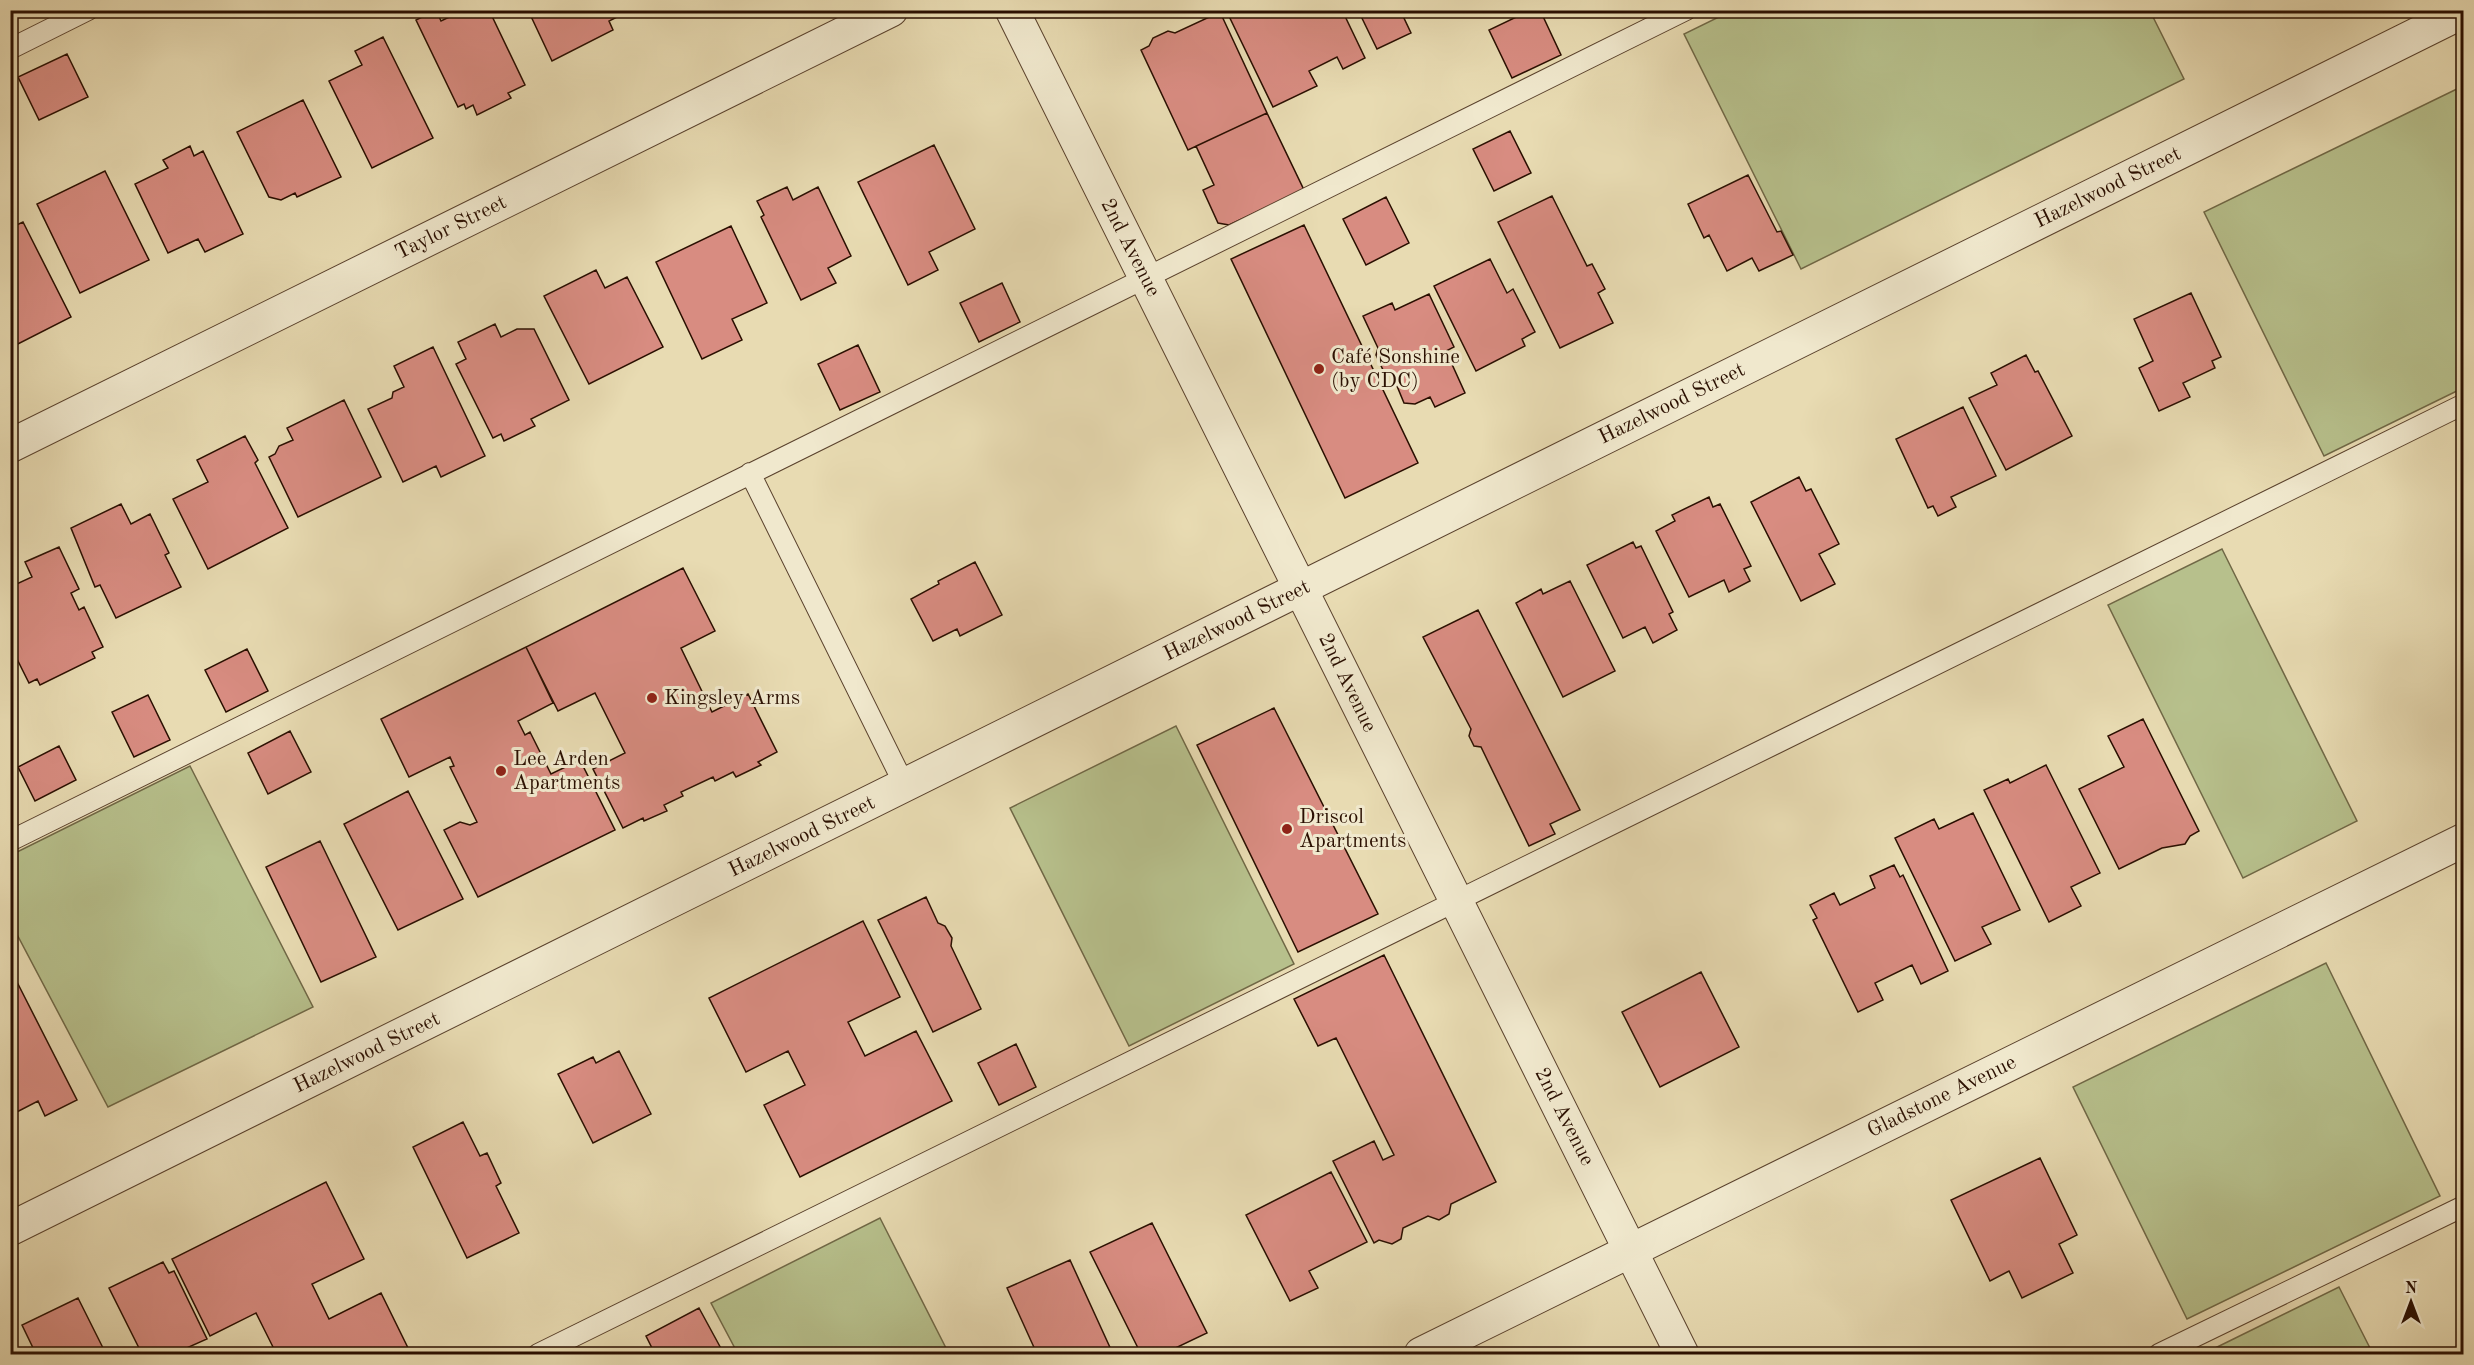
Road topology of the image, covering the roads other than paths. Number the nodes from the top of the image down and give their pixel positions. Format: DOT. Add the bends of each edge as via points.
graph roads {
  1 [pos="88,10"];
  2 [pos="891,10"];
  3 [pos="1011,10"];
  4 [pos="1686,10"];
  5 [pos="2463,11"];
  6 [pos="10,49"];
  7 [pos="1145,277"];
  8 [pos="2463,404"];
  9 [pos="10,446"];
  10 [pos="750,473"];
  11 [pos="1300,590"];
  12 [pos="905,786"];
  13 [pos="2463,840"];
  14 [pos="10,841"];
  15 [pos="1455,903"];
  16 [pos="2463,1206"];
  17 [pos="10,1229"];
  18 [pos="1630,1251"];
  19 [pos="538,1354"];
  20 [pos="1421,1354"];
  21 [pos="1682,1354"];
  22 [pos="2159,1354"];
  1 -- 6 [label="lane"];
  2 -- 9 [label="street, Taylor Street"];
  3 -- 7 [label="street, 2nd Avenue"];
  4 -- 7 [label="lane"];
  5 -- 11 [label="street, Hazelwood Street"];
  7 -- 10 [label="lane"];
  7 -- 11 [label="street, 2nd Avenue"];
  8 -- 15 [label="lane"];
  10 -- 12 [label="lane"];
  10 -- 14 [label="lane"];
  11 -- 12 [label="street, Hazelwood Street"];
  11 -- 15 [label="street, 2nd Avenue"];
  12 -- 17 [label="street, Hazelwood Street"];
  13 -- 18 [label="street, Gladstone Avenue"];
  15 -- 18 [label="street, 2nd Avenue"];
  15 -- 19 [label="lane"];
  16 -- 22 [label="lane"];
  18 -- 20 [label="street, Gladstone Avenue"];
  18 -- 21 [label="street, 2nd Avenue"];
}
